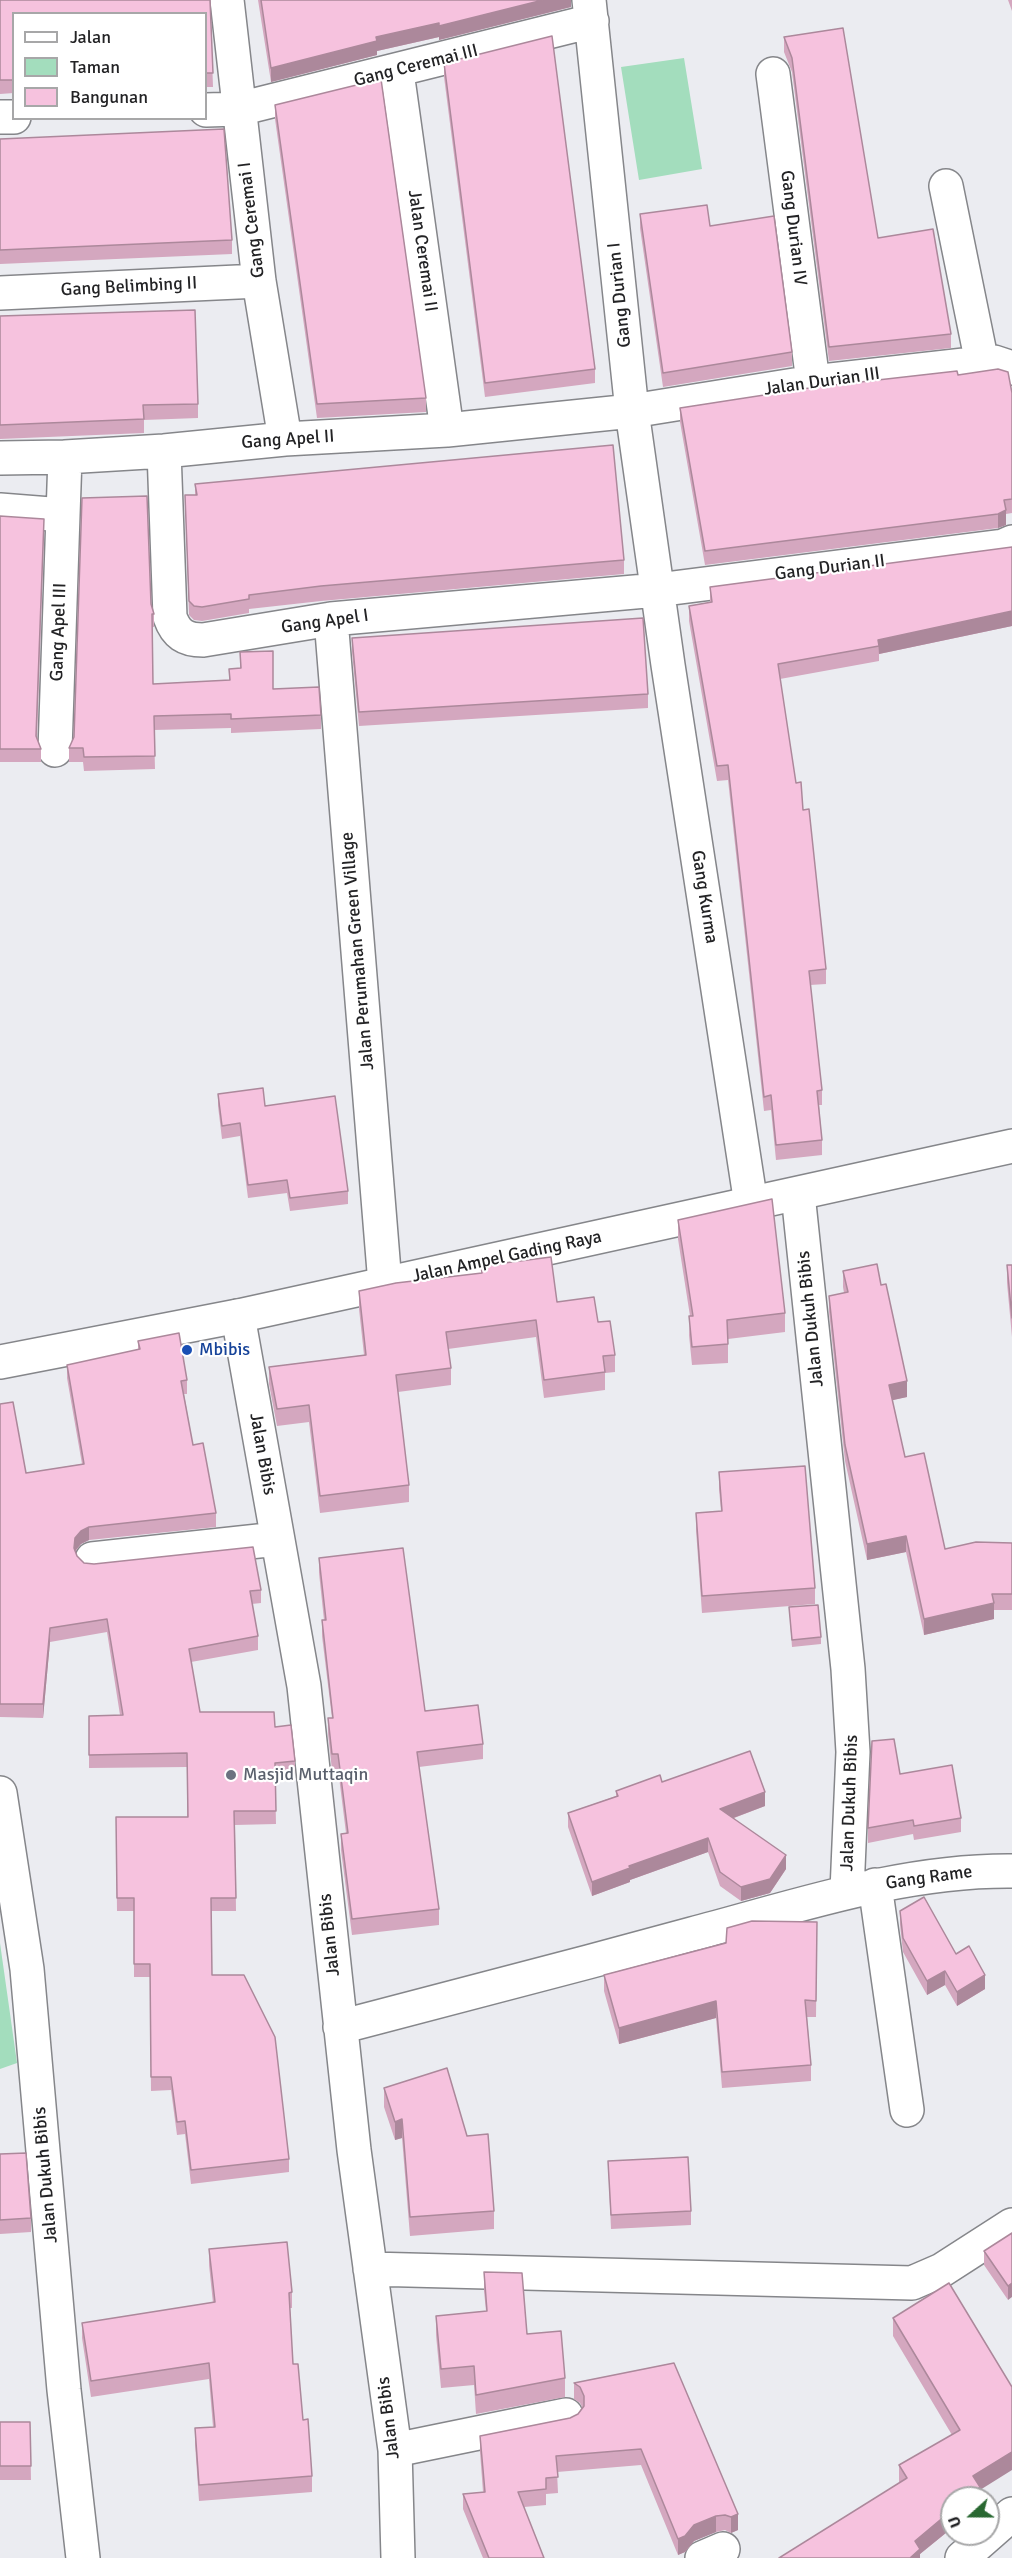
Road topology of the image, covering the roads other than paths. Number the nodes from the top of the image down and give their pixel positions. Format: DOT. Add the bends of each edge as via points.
graph roads {
  1 [pos="226,0"];
  2 [pos="590,11"];
  3 [pos="397,72"];
  4 [pos="773,74"];
  5 [pos="239,109"];
  6 [pos="207,110"];
  7 [pos="946,186"];
  8 [pos="259,281"];
  9 [pos="0,293"];
  10 [pos="997,365"];
  11 [pos="813,381"];
  12 [pos="632,411"];
  13 [pos="447,430"];
  14 [pos="285,439"];
  15 [pos="164,451"];
  16 [pos="64,457"];
  17 [pos="0,458"];
  18 [pos="0,510"];
  19 [pos="63,515"];
  20 [pos="1008,544"];
  21 [pos="657,590"];
  22 [pos="331,619"];
  23 [pos="55,750"];
  24 [pos="1012,1146"];
  25 [pos="798,1194"];
  26 [pos="751,1204"];
  27 [pos="385,1284"];
  28 [pos="238,1316"];
  29 [pos="0,1362"];
  30 [pos="277,1539"];
  31 [pos="92,1559"];
  32 [pos="0,1793"];
  33 [pos="1012,1871"];
  34 [pos="861,1888"];
  35 [pos="340,2027"];
  36 [pos="907,2110"];
  37 [pos="1012,2225"];
  38 [pos="370,2269"];
  39 [pos="566,2415"];
  40 [pos="395,2451"];
  41 [pos="1012,2514"];
  42 [pos="83,2558"];
  43 [pos="398,2558"];
  44 [pos="962,2558"];
  1 -- 5 [label="street, Gang Ceremai I"];
  2 -- 3 [label="street, Gang Ceremai III"];
  2 -- 12 [label="street, Gang Durian I"];
  3 -- 5 [label="street, Gang Ceremai III"];
  3 -- 13 [label="street, Jalan Ceremai II"];
  4 -- 11 [label="street, Gang Durian IV"];
  5 -- 6 [label="street, Gang Ceremai III"];
  5 -- 8 [label="street, Gang Ceremai I"];
  7 -- 10 [label="street"];
  8 -- 9 [label="street, Gang Belimbing II"];
  8 -- 14 [label="street, Gang Ceremai I"];
  10 -- 11 [label="street, Jalan Durian III"];
  11 -- 12 [label="street, Jalan Durian III"];
  12 -- 13 [label="street, Gang Apel II"];
  12 -- 21 [label="street, Gang Durian I"];
  13 -- 14 [label="street, Gang Apel II"];
  14 -- 15 [label="street, Gang Apel II"];
  15 -- 16 [label="street, Gang Apel II"];
  15 -- 22 [label="street, Gang Apel I" via="170,617 180,635 203,640"];
  16 -- 17 [label="street, Gang Apel II"];
  16 -- 19 [label="street"];
  18 -- 19 [label="street"];
  19 -- 23 [label="street, Gang Apel III"];
  20 -- 21 [label="street, Gang Durian II"];
  21 -- 22 [label="street, Gang Apel I"];
  21 -- 26 [label="street, Gang Kurma"];
  22 -- 27 [label="street, Jalan Perumahan Green Village"];
  24 -- 25 [label="street, Jalan Ampel Gading Raya"];
  25 -- 26 [label="street, Jalan Ampel Gading Raya"];
  25 -- 34 [label="street, Jalan Dukuh Bibis" via="849,1681"];
  26 -- 27 [label="street, Jalan Ampel Gading Raya"];
  27 -- 28 [label="street, Jalan Ampel Gading Raya"];
  28 -- 29 [label="street, Jalan Ampel Gading Raya"];
  28 -- 30 [label="street, Jalan Bibis"];
  30 -- 31 [label="street"];
  30 -- 35 [label="street, Jalan Bibis" via="304,1686"];
  32 -- 42 [label="street, Jalan Dukuh Bibis" via="27,1969 64,2390"];
  33 -- 34 [label="street, Gang Rame" via="968,1871"];
  34 -- 35 [label="street, Jalan Dukuh Bibis"];
  34 -- 36 [label="street"];
  35 -- 38 [label="street, Jalan Bibis"];
  37 -- 38 [label="street" via="942,2270 912,2283"];
  38 -- 40 [label="street, Jalan Bibis"];
  39 -- 40 [label="street"];
  40 -- 43 [label="street, Jalan Bibis"];
  41 -- 44 [label="street"];
}
